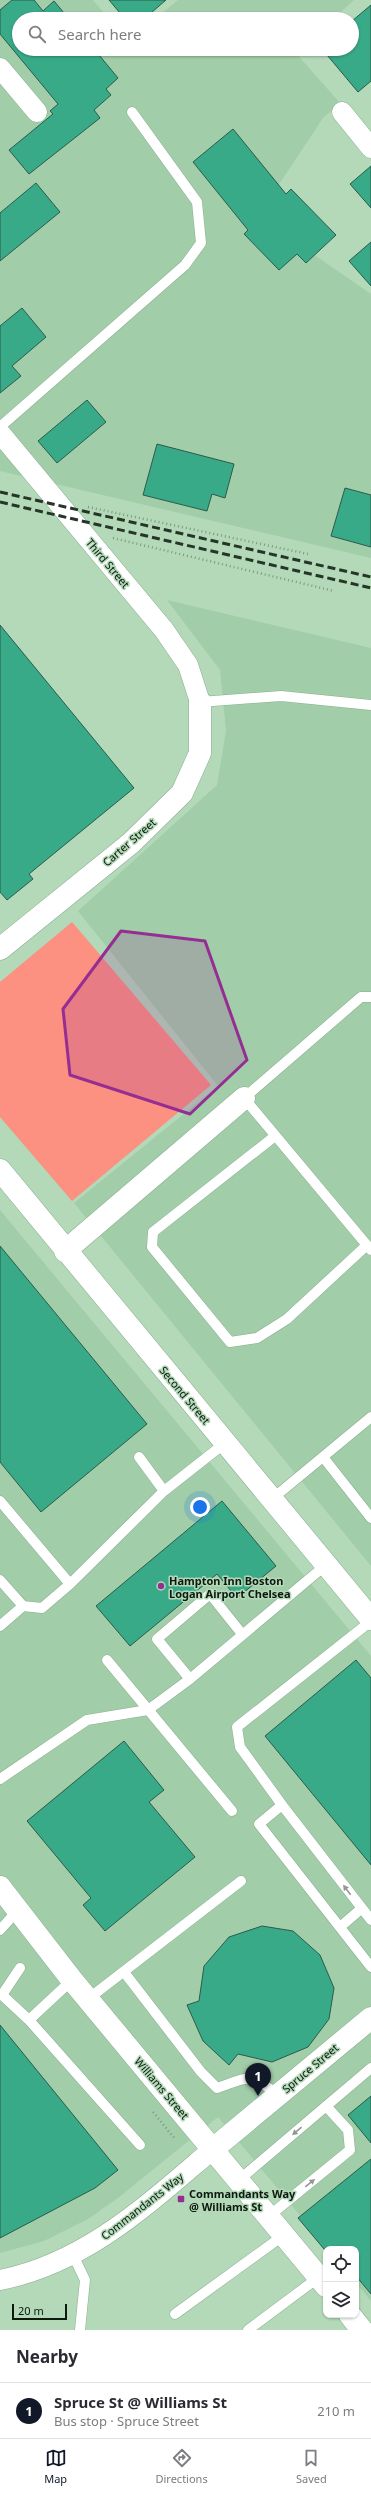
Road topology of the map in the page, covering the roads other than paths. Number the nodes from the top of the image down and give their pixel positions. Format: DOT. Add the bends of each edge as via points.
graph roads {
  1 [pos="0,68"];
  2 [pos="37,112"];
  3 [pos="132,112"];
  4 [pos="342,112"];
  5 [pos="371,148"];
  6 [pos="0,427"];
  7 [pos="0,433"];
  8 [pos="200,702"];
  9 [pos="371,705"];
  10 [pos="2,944"];
  11 [pos="371,997"];
  12 [pos="244,1098"];
  13 [pos="275,1136"];
  14 [pos="0,1170"];
  15 [pos="369,1248"];
  16 [pos="65,1251"];
  17 [pos="371,1417"];
  18 [pos="225,1443"];
  19 [pos="139,1457"];
  20 [pos="323,1457"];
  21 [pos="164,1491"];
  22 [pos="272,1499"];
  23 [pos="0,1501"];
  24 [pos="371,1518"];
  25 [pos="327,1564"];
  26 [pos="0,1580"];
  27 [pos="70,1584"];
  28 [pos="23,1606"];
  29 [pos="371,1620"];
  30 [pos="0,1626"];
  31 [pos="242,1634"];
  32 [pos="107,1660"];
  33 [pos="190,1679"];
  34 [pos="148,1710"];
  35 [pos="0,1779"];
  36 [pos="282,1805"];
  37 [pos="232,1811"];
  38 [pos="241,1881"];
  39 [pos="0,1887"];
  40 [pos="361,1909"];
  41 [pos="18,1910"];
  42 [pos="371,1920"];
  43 [pos="340,1927"];
  44 [pos="0,1930"];
  45 [pos="371,1967"];
  46 [pos="20,1968"];
  47 [pos="124,1972"];
  48 [pos="72,1980"];
  49 [pos="88,1999"];
  50 [pos="371,2018"];
  51 [pos="29,2020"];
  52 [pos="371,2068"];
  53 [pos="278,2095"];
  54 [pos="326,2106"];
  55 [pos="140,2145"];
  56 [pos="213,2149"];
  57 [pos="239,2180"];
  58 [pos="269,2216"];
  59 [pos="284,2235"];
  60 [pos="73,2255"];
  61 [pos="0,2280"];
  62 [pos="322,2282"];
  63 [pos="175,2314"];
  64 [pos="352,2318"];
  65 [pos="80,2330"];
  66 [pos="248,2330"];
  67 [pos="362,2330"];
  1 -- 2 [label="street"];
  3 -- 6 [label="lane" via="198,202 201,243 185,265"];
  4 -- 5 [label="street"];
  7 -- 8 [label="street, Third Street" via="164,630 188,665"];
  8 -- 9 [label="lane" via="281,696"];
  8 -- 10 [label="main road, Carter Street" via="200,753 182,793 130,843"];
  11 -- 12 [label="lane" via="362,997"];
  12 -- 13 [label="lane"];
  12 -- 16 [label="main road"];
  13 -- 15 [label="lane"];
  13 -- 15 [label="lane" via="153,1232 152,1247 230,1342 257,1338 286,1319"];
  14 -- 16 [label="main road, Second Street"];
  16 -- 18 [label="main road, Second Street"];
  17 -- 20 [label="lane"];
  18 -- 21 [label="lane"];
  18 -- 22 [label="main road, Second Street"];
  19 -- 21 [label="lane"];
  20 -- 22 [label="lane"];
  20 -- 24 [label="lane"];
  21 -- 27 [label="lane"];
  22 -- 25 [label="main road, Second Street"];
  23 -- 27 [label="lane"];
  25 -- 29 [label="main road, Second Street"];
  25 -- 31 [label="lane"];
  26 -- 28 [label="lane"];
  27 -- 28 [label="lane" via="42,1608"];
  28 -- 30 [label="lane"];
  29 -- 36 [label="lane" via="237,1727 240,1746"];
  31 -- 33 [label="lane"];
  31 -- 33 [label="lane" via="210,1594 157,1639"];
  32 -- 34 [label="lane"];
  33 -- 34 [label="lane"];
  34 -- 35 [label="lane" via="87,1720"];
  34 -- 37 [label="lane"];
  40 -- 36 [label="lane, one-way"];
  36 -- 43 [label="lane" via="259,1824"];
  38 -- 47 [label="lane"];
  39 -- 41 [label="main road, Williams Street"];
  40 -- 42 [label="lane"];
  40 -- 43 [label="lane"];
  41 -- 44 [label="lane"];
  41 -- 48 [label="main road, Williams Street"];
  43 -- 45 [label="lane"];
  46 -- 51 [label="lane" via="2,1995"];
  47 -- 49 [label="lane"];
  47 -- 53 [label="lane" via="201,2072 217,2088 243,2077 262,2082"];
  48 -- 49 [label="main road, Williams Street"];
  48 -- 51 [label="lane"];
  49 -- 56 [label="main road, Williams Street"];
  50 -- 53 [label="main road, Spruce Street"];
  51 -- 55 [label="lane"];
  52 -- 54 [label="lane"];
  53 -- 56 [label="main road, Spruce Street"];
  54 -- 57 [label="lane, one-way"];
  58 -- 54 [label="lane, one-way" via="350,2150 348,2130"];
  56 -- 57 [label="main road, Williams Street"];
  56 -- 60 [label="street, Commandants Way" via="130,2219"];
  57 -- 58 [label="main road, Williams Street"];
  58 -- 59 [label="main road, Williams Street"];
  59 -- 62 [label="main road, Williams Street"];
  59 -- 63 [label="lane"];
  60 -- 61 [label="street, Commandants Way" via="35,2272"];
  60 -- 65 [label="lane" via="85,2280"];
  62 -- 66 [label="lane"];
  64 -- 67 [label="main road"];
}
